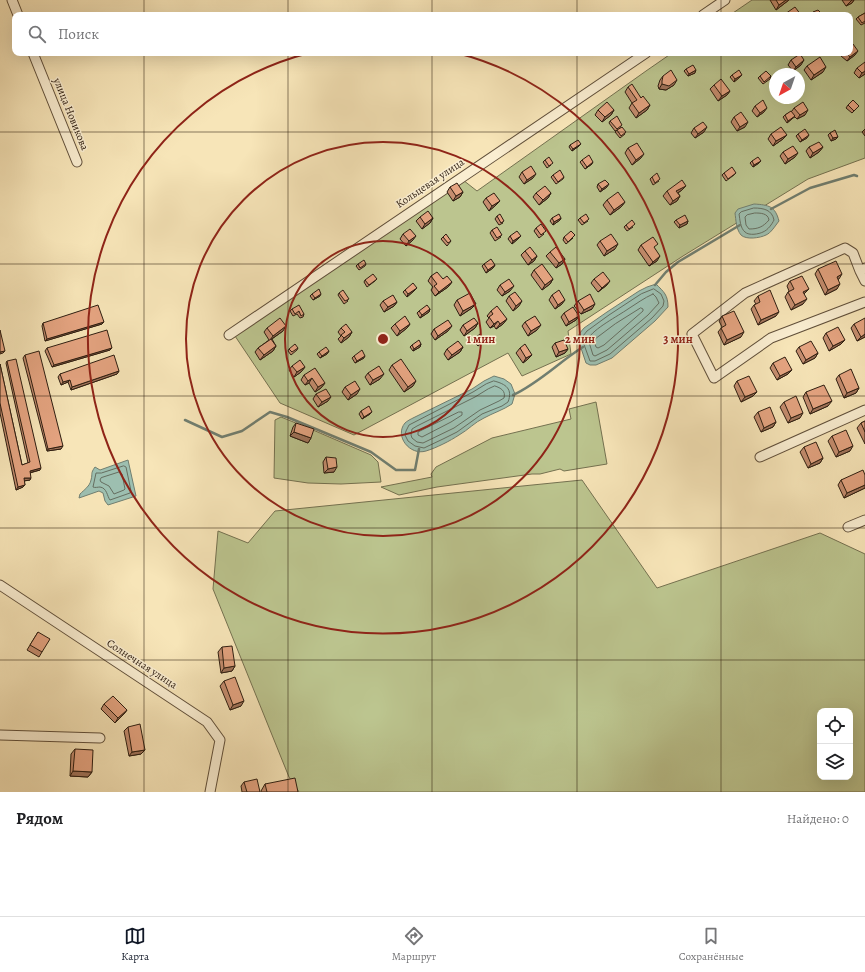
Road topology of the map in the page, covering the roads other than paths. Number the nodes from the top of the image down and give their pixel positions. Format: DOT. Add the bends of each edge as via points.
graph roads {
  1 [pos="12,0"];
  2 [pos="725,0"];
  3 [pos="17,12"];
  4 [pos="707,12"];
  5 [pos="34,56"];
  6 [pos="642,56"];
  7 [pos="77,162"];
  8 [pos="863,269"];
  9 [pos="865,281"];
  10 [pos="865,302"];
  11 [pos="229,335"];
  12 [pos="865,410"];
  13 [pos="760,457"];
  14 [pos="865,520"];
  15 [pos="848,527"];
  16 [pos="0,585"];
  17 [pos="0,735"];
  18 [pos="100,738"];
  19 [pos="210,792"];
  1 -- 3 [label="street"];
  2 -- 4 [label="street"];
  5 -- 7 [label="street, улица Новикова"];
  6 -- 11 [label="street, Кольцевая улица"];
  8 -- 9 [label="street"];
  8 -- 10 [label="street" via="853,253 845,248 745,293 692,334 714,378 771,338"];
  12 -- 13 [label="street"];
  14 -- 15 [label="street"];
  16 -- 19 [label="street, Солнечная улица" via="207,722 220,740"];
  17 -- 18 [label="street"];
}
